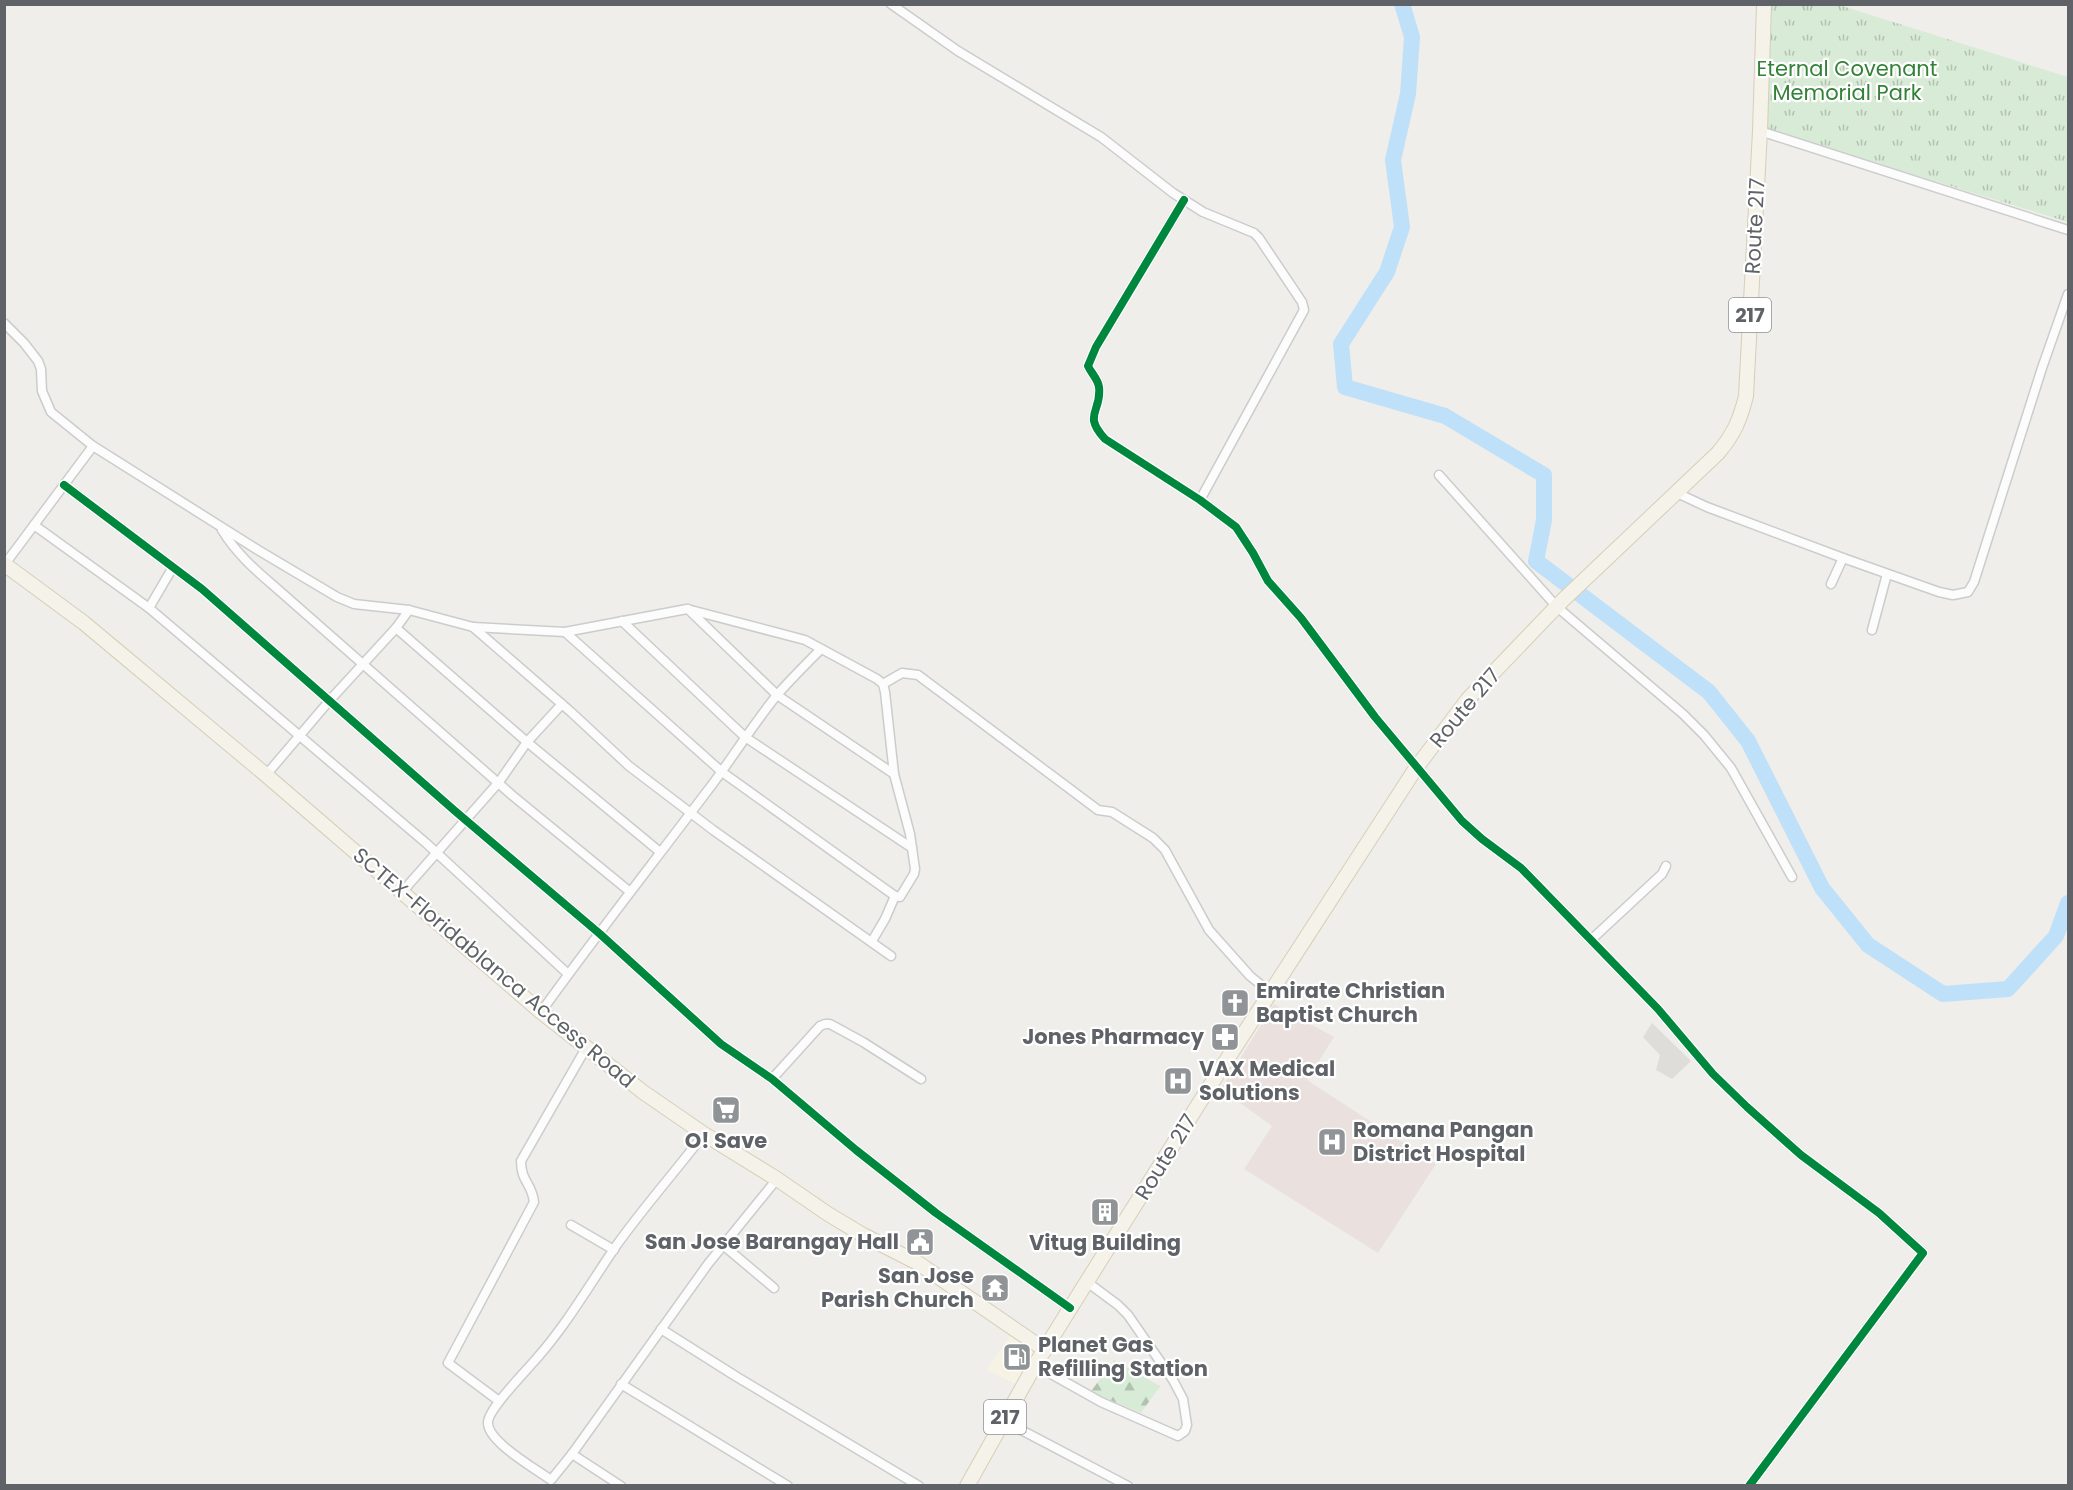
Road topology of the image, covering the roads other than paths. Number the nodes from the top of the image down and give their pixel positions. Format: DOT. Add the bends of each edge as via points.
graph roads {
  1 [pos="891,4"];
  2 [pos="1764,4"];
  3 [pos="1760,131"];
  4 [pos="1184,200"];
  5 [pos="2068,230"];
  6 [pos="2068,294"];
  7 [pos="4,322"];
  8 [pos="93,446"];
  9 [pos="1439,475"];
  10 [pos="64,485"];
  11 [pos="1677,493"];
  12 [pos="1200,500"];
  13 [pos="34,525"];
  14 [pos="220,527"];
  15 [pos="1843,558"];
  16 [pos="5,564"];
  17 [pos="173,567"];
  18 [pos="1887,574"];
  19 [pos="1831,584"];
  20 [pos="1560,604"];
  21 [pos="148,608"];
  22 [pos="687,609"];
  23 [pos="409,610"];
  24 [pos="622,621"];
  25 [pos="473,627"];
  26 [pos="396,628"];
  27 [pos="1872,630"];
  28 [pos="565,632"];
  29 [pos="821,649"];
  30 [pos="363,663"];
  31 [pos="883,684"];
  32 [pos="777,695"];
  33 [pos="330,700"];
  34 [pos="562,704"];
  35 [pos="298,737"];
  36 [pos="745,737"];
  37 [pos="527,742"];
  38 [pos="1416,768"];
  39 [pos="722,772"];
  40 [pos="894,774"];
  41 [pos="266,775"];
  42 [pos="499,782"];
  43 [pos="691,812"];
  44 [pos="465,819"];
  45 [pos="912,848"];
  46 [pos="436,852"];
  47 [pos="660,852"];
  48 [pos="1666,866"];
  49 [pos="1792,877"];
  50 [pos="629,891"];
  51 [pos="402,892"];
  52 [pos="895,897"];
  53 [pos="600,934"];
  54 [pos="1592,939"];
  55 [pos="872,941"];
  56 [pos="891,956"];
  57 [pos="568,974"];
  58 [pos="1271,993"];
  59 [pos="541,1012"];
  60 [pos="586,1048"];
  61 [pos="772,1079"];
  62 [pos="921,1079"];
  63 [pos="704,1134"];
  64 [pos="777,1179"];
  65 [pos="571,1225"];
  66 [pos="723,1245"];
  67 [pos="614,1250"];
  68 [pos="1086,1282"];
  69 [pos="774,1288"];
  70 [pos="1070,1308"];
  71 [pos="661,1329"];
  72 [pos="1045,1350"];
  73 [pos="1035,1365"];
  74 [pos="621,1384"];
  75 [pos="499,1401"];
  76 [pos="1004,1421"];
  77 [pos="572,1454"];
  78 [pos="621,1485"];
  79 [pos="788,1485"];
  80 [pos="919,1485"];
  81 [pos="967,1485"];
  82 [pos="1128,1485"];
  83 [pos="1749,1485"];
  1 -- 4 [label="street" via="958,51 1101,137"];
  2 -- 3 [label="main road, Route 217 / 217"];
  3 -- 5 [label="street"];
  3 -- 11 [label="main road, Route 217 / 217" via="1746,396 1733,434"];
  4 -- 12 [label="street" via="1088,366 1099,390 1094,427 1105,439"];
  4 -- 12 [label="street" via="1254,233 1304,306"];
  6 -- 18 [label="street" via="1968,592 1953,595"];
  7 -- 8 [label="street" via="38,361 42,391 51,412"];
  8 -- 10 [label="street"];
  8 -- 14 [label="street"];
  9 -- 20 [label="street"];
  10 -- 13 [label="street"];
  10 -- 17 [label="street"];
  11 -- 15 [label="street"];
  11 -- 20 [label="main road, Route 217 / 217"];
  12 -- 38 [label="street" via="1236,527 1268,581"];
  13 -- 16 [label="street"];
  13 -- 21 [label="street"];
  14 -- 23 [label="street" via="354,604"];
  14 -- 30 [label="street" via="244,560"];
  15 -- 18 [label="street"];
  15 -- 19 [label="street"];
  16 -- 41 [label="main road, SCTEX-Floridablanca Access Road" via="84,622"];
  17 -- 21 [label="street"];
  17 -- 33 [label="street"];
  18 -- 27 [label="street"];
  20 -- 38 [label="main road, Route 217 / 217" via="1468,699"];
  20 -- 49 [label="street" via="1704,735 1731,768"];
  21 -- 35 [label="street"];
  22 -- 24 [label="street"];
  22 -- 29 [label="street" via="805,640"];
  22 -- 32 [label="street"];
  23 -- 25 [label="street"];
  23 -- 26 [label="street"];
  24 -- 28 [label="street"];
  24 -- 36 [label="street"];
  25 -- 28 [label="street"];
  25 -- 34 [label="street"];
  26 -- 30 [label="street"];
  26 -- 37 [label="street"];
  28 -- 39 [label="street"];
  29 -- 31 [label="street"];
  29 -- 32 [label="street"];
  30 -- 33 [label="street"];
  30 -- 42 [label="street"];
  31 -- 40 [label="street"];
  31 -- 58 [label="street" via="902,673 918,675 1098,810 1112,812 1153,838 1165,850 1209,930"];
  32 -- 36 [label="street"];
  32 -- 40 [label="street"];
  33 -- 35 [label="street"];
  33 -- 44 [label="street"];
  34 -- 37 [label="street"];
  34 -- 43 [label="street" via="629,766"];
  35 -- 41 [label="street"];
  35 -- 46 [label="street"];
  36 -- 39 [label="street"];
  36 -- 45 [label="street"];
  37 -- 42 [label="street"];
  37 -- 47 [label="street"];
  38 -- 54 [label="street" via="1462,821 1521,868"];
  38 -- 58 [label="main road, Route 217 / 217"];
  39 -- 43 [label="street"];
  39 -- 52 [label="street"];
  40 -- 45 [label="street"];
  41 -- 51 [label="main road, SCTEX-Floridablanca Access Road"];
  42 -- 44 [label="street"];
  42 -- 50 [label="street"];
  43 -- 47 [label="street"];
  43 -- 55 [label="street"];
  44 -- 46 [label="street"];
  44 -- 53 [label="street"];
  45 -- 52 [label="street" via="914,874 900,897"];
  46 -- 51 [label="street"];
  46 -- 57 [label="street"];
  47 -- 50 [label="street"];
  48 -- 54 [label="street"];
  50 -- 53 [label="street"];
  51 -- 59 [label="main road, SCTEX-Floridablanca Access Road"];
  52 -- 55 [label="street"];
  53 -- 57 [label="street"];
  53 -- 61 [label="street" via="721,1044"];
  54 -- 83 [label="street" via="1747,1107 1801,1155 1861,1197 1923,1253"];
  55 -- 56 [label="street"];
  57 -- 59 [label="street"];
  58 -- 68 [label="main road, Route 217 / 217"];
  59 -- 60 [label="main road, SCTEX-Floridablanca Access Road"];
  60 -- 63 [label="main road, SCTEX-Floridablanca Access Road"];
  60 -- 75 [label="street" via="521,1161 521,1174 534,1202 448,1363"];
  61 -- 62 [label="street" via="820,1026 830,1024"];
  61 -- 70 [label="street" via="936,1213"];
  63 -- 64 [label="main road, SCTEX-Floridablanca Access Road"];
  63 -- 67 [label="street"];
  64 -- 66 [label="street"];
  64 -- 72 [label="main road, SCTEX-Floridablanca Access Road" via="863,1235 918,1263"];
  65 -- 67 [label="street"];
  66 -- 69 [label="street"];
  66 -- 71 [label="street"];
  67 -- 75 [label="street" via="545,1348"];
  68 -- 70 [label="main road, Route 217 / 217"];
  68 -- 73 [label="street" via="1128,1315 1173,1380 1183,1399 1185,1431 1178,1436 1109,1406"];
  70 -- 72 [label="main road, Route 217 / 217"];
  71 -- 74 [label="street"];
  71 -- 80 [label="street"];
  72 -- 73 [label="main road, Route 217 / 217"];
  73 -- 76 [label="main road, Route 217 / 217"];
  74 -- 77 [label="street"];
  74 -- 79 [label="street"];
  75 -- 77 [label="street" via="488,1426 490,1433 513,1454 551,1479"];
  76 -- 81 [label="main road, Route 217 / 217"];
  76 -- 82 [label="street"];
  77 -- 78 [label="street"];
}
